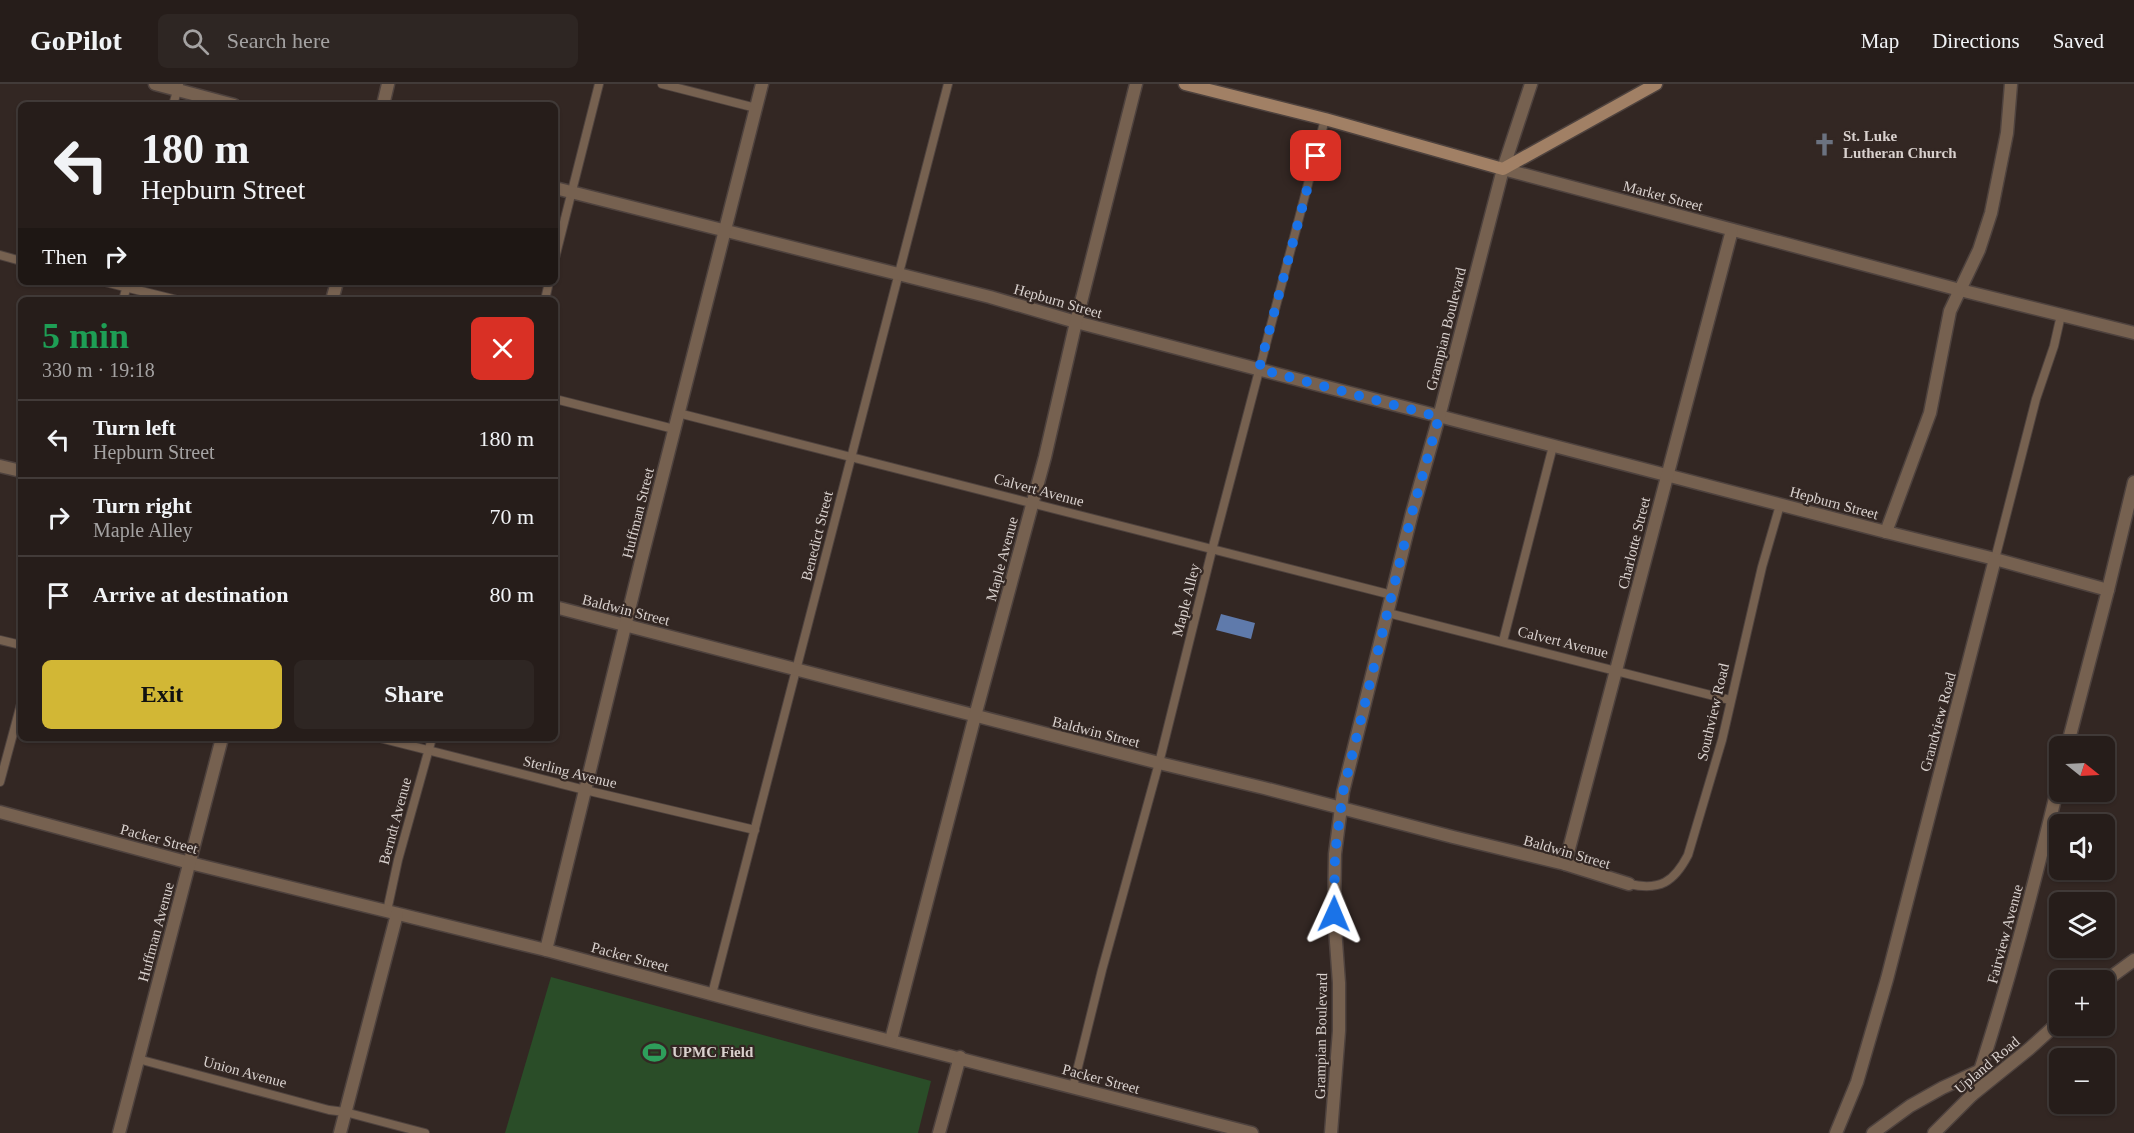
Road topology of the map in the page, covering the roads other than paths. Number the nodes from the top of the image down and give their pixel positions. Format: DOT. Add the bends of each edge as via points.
graph roads {
  1 [pos="155,84"];
  2 [pos="388,84"];
  3 [pos="599,84"];
  4 [pos="662,84"];
  5 [pos="762,84"];
  6 [pos="948,84"];
  7 [pos="1136,84"];
  8 [pos="1185,84"];
  9 [pos="1530,84"];
  10 [pos="1656,84"];
  11 [pos="2011,84"];
  12 [pos="1204,86"];
  13 [pos="178,87"];
  14 [pos="174,102"];
  15 [pos="225,102"];
  16 [pos="384,102"];
  17 [pos="756,108"];
  18 [pos="1324,119"];
  19 [pos="1503,169"];
  20 [pos="558,189"];
  21 [pos="570,192"];
  22 [pos="1732,230"];
  23 [pos="724,231"];
  24 [pos="558,245"];
  25 [pos="0,255"];
  26 [pos="18,260"];
  27 [pos="899,274"];
  28 [pos="127,285"];
  29 [pos="1960,290"];
  30 [pos="167,297"];
  31 [pos="2061,315"];
  32 [pos="1076,322"];
  33 [pos="2134,333"];
  34 [pos="1259,369"];
  35 [pos="558,400"];
  36 [pos="678,413"];
  37 [pos="1439,417"];
  38 [pos="674,429"];
  39 [pos="1553,446"];
  40 [pos="852,455"];
  41 [pos="0,466"];
  42 [pos="18,470"];
  43 [pos="1667,475"];
  44 [pos="2134,482"];
  45 [pos="1032,502"];
  46 [pos="1780,505"];
  47 [pos="1886,532"];
  48 [pos="1212,550"];
  49 [pos="1995,559"];
  50 [pos="2108,590"];
  51 [pos="1392,595"];
  52 [pos="558,608"];
  53 [pos="1388,612"];
  54 [pos="626,625"];
  55 [pos="0,640"];
  56 [pos="1503,641"];
  57 [pos="18,644"];
  58 [pos="797,669"];
  59 [pos="1617,670"];
  60 [pos="1730,700"];
  61 [pos="18,715"];
  62 [pos="975,716"];
  63 [pos="2070,736"];
  64 [pos="221,741"];
  65 [pos="392,741"];
  66 [pos="431,741"];
  67 [pos="429,750"];
  68 [pos="1159,763"];
  69 [pos="0,782"];
  70 [pos="585,790"];
  71 [pos="2054,802"];
  72 [pos="1340,808"];
  73 [pos="0,812"];
  74 [pos="755,830"];
  75 [pos="190,863"];
  76 [pos="1565,864"];
  77 [pos="1629,884"];
  78 [pos="392,912"];
  79 [pos="546,950"];
  80 [pos="2134,960"];
  81 [pos="2115,974"];
  82 [pos="712,994"];
  83 [pos="2049,1031"];
  84 [pos="891,1040"];
  85 [pos="960,1058"];
  86 [pos="138,1059"];
  87 [pos="1981,1070"];
  88 [pos="1073,1087"];
  89 [pos="1972,1095"];
  90 [pos="345,1112"];
  91 [pos="119,1133"];
  92 [pos="340,1133"];
  93 [pos="425,1133"];
  94 [pos="939,1133"];
  95 [pos="1252,1133"];
  96 [pos="1331,1133"];
  97 [pos="1836,1133"];
  98 [pos="1873,1133"];
  99 [pos="1934,1133"];
  1 -- 13 [label="street"];
  2 -- 16 [label="street"];
  3 -- 21 [label="lane"];
  4 -- 17 [label="lane"];
  5 -- 17 [label="street, Huffman Street"];
  6 -- 27 [label="lane, Benedict Street"];
  7 -- 32 [label="street, Maple Avenue"];
  8 -- 12 [label="main road, Market Street"];
  9 -- 19 [label="street, Grampian Boulevard"];
  10 -- 19 [label="main road"];
  11 -- 29 [label="street" via="2007,133 1991,213"];
  12 -- 18 [label="main road, Market Street"];
  13 -- 14 [label="lane"];
  13 -- 15 [label="street"];
  17 -- 23 [label="street, Huffman Street"];
  18 -- 19 [label="main road, Market Street"];
  18 -- 34 [label="lane, Maple Alley"];
  19 -- 22 [label="street, Market Street"];
  19 -- 37 [label="street, Grampian Boulevard"];
  20 -- 21 [label="street, Hepburn Street"];
  21 -- 23 [label="street, Hepburn Street"];
  21 -- 24 [label="lane"];
  22 -- 29 [label="street, Market Street"];
  22 -- 43 [label="street, Charlotte Street"];
  23 -- 27 [label="street, Hepburn Street"];
  23 -- 36 [label="street, Huffman Street"];
  25 -- 26 [label="lane"];
  27 -- 32 [label="street, Hepburn Street"];
  27 -- 40 [label="lane, Benedict Street"];
  28 -- 30 [label="lane"];
  29 -- 31 [label="street, Market Street"];
  29 -- 47 [label="street" via="1950,311 1930,413"];
  31 -- 33 [label="street, Market Street"];
  31 -- 49 [label="lane, Grandview Road"];
  32 -- 34 [label="street, Hepburn Street"];
  32 -- 45 [label="street, Maple Avenue"];
  34 -- 37 [label="street, Hepburn Street"];
  34 -- 48 [label="lane, Maple Alley"];
  35 -- 38 [label="lane"];
  36 -- 38 [label="street, Huffman Street"];
  36 -- 40 [label="lane, Calvert Avenue"];
  37 -- 39 [label="street, Hepburn Street"];
  37 -- 51 [label="street, Grampian Boulevard"];
  38 -- 54 [label="street, Huffman Street"];
  39 -- 43 [label="street, Hepburn Street"];
  39 -- 56 [label="lane"];
  40 -- 45 [label="lane, Calvert Avenue"];
  40 -- 58 [label="lane, Benedict Street"];
  41 -- 42 [label="street"];
  43 -- 46 [label="street, Hepburn Street"];
  43 -- 59 [label="street, Charlotte Street"];
  44 -- 50 [label="street"];
  45 -- 48 [label="lane, Calvert Avenue"];
  45 -- 62 [label="street, Maple Avenue"];
  46 -- 47 [label="street, Hepburn Street"];
  46 -- 60 [label="lane, Southview Road"];
  47 -- 49 [label="street, Hepburn Street"];
  48 -- 51 [label="lane, Calvert Avenue"];
  48 -- 68 [label="lane, Maple Alley"];
  49 -- 50 [label="street, Hepburn Street"];
  49 -- 97 [label="street, Grandview Road" via="1887,979 1857,1083"];
  50 -- 63 [label="street"];
  51 -- 53 [label="street, Grampian Boulevard"];
  52 -- 54 [label="street, Baldwin Street"];
  53 -- 56 [label="lane, Calvert Avenue"];
  53 -- 72 [label="street, Grampian Boulevard"];
  54 -- 58 [label="street, Baldwin Street"];
  54 -- 70 [label="street, Huffman Street"];
  55 -- 57 [label="lane"];
  56 -- 59 [label="lane, Calvert Avenue"];
  58 -- 62 [label="street, Baldwin Street"];
  58 -- 74 [label="lane, Benedict Street"];
  59 -- 60 [label="lane, Calvert Avenue"];
  59 -- 76 [label="street, Charlotte Street"];
  60 -- 77 [label="lane, Southview Road" via="1697,827 1682,867 1664,884"];
  61 -- 69 [label="lane"];
  62 -- 68 [label="street, Baldwin Street"];
  62 -- 84 [label="street, Maple Avenue"];
  64 -- 75 [label="street, Huffman Avenue"];
  65 -- 67 [label="lane, Sterling Avenue"];
  66 -- 67 [label="lane, Berndt Avenue"];
  67 -- 70 [label="lane, Sterling Avenue"];
  67 -- 78 [label="lane, Berndt Avenue" via="398,860"];
  68 -- 72 [label="street, Baldwin Street"];
  68 -- 88 [label="lane, Maple Alley"];
  70 -- 74 [label="lane, Sterling Avenue"];
  70 -- 79 [label="street, Huffman Street"];
  71 -- 87 [label="street, Fairview Avenue"];
  72 -- 76 [label="street, Baldwin Street"];
  72 -- 96 [label="street, Grampian Boulevard" via="1334,914 1339,1031"];
  73 -- 75 [label="street, Packer Street"];
  74 -- 82 [label="lane, Benedict Street"];
  75 -- 78 [label="street, Packer Street"];
  75 -- 86 [label="street, Huffman Avenue"];
  76 -- 77 [label="street, Baldwin Street"];
  78 -- 79 [label="street, Packer Street"];
  78 -- 90 [label="street"];
  79 -- 82 [label="street, Packer Street"];
  80 -- 81 [label="street"];
  82 -- 84 [label="street, Packer Street"];
  83 -- 89 [label="street, Upland Road"];
  84 -- 85 [label="street, Packer Street"];
  85 -- 88 [label="street, Packer Street"];
  85 -- 94 [label="street"];
  86 -- 90 [label="lane, Union Avenue"];
  86 -- 91 [label="street, Huffman Avenue"];
  87 -- 89 [label="street, Fairview Avenue"];
  87 -- 98 [label="street" via="1910,1106"];
  88 -- 95 [label="street, Packer Street"];
  89 -- 99 [label="street, Upland Road"];
  90 -- 92 [label="street"];
  90 -- 93 [label="lane, Union Avenue"];
}
